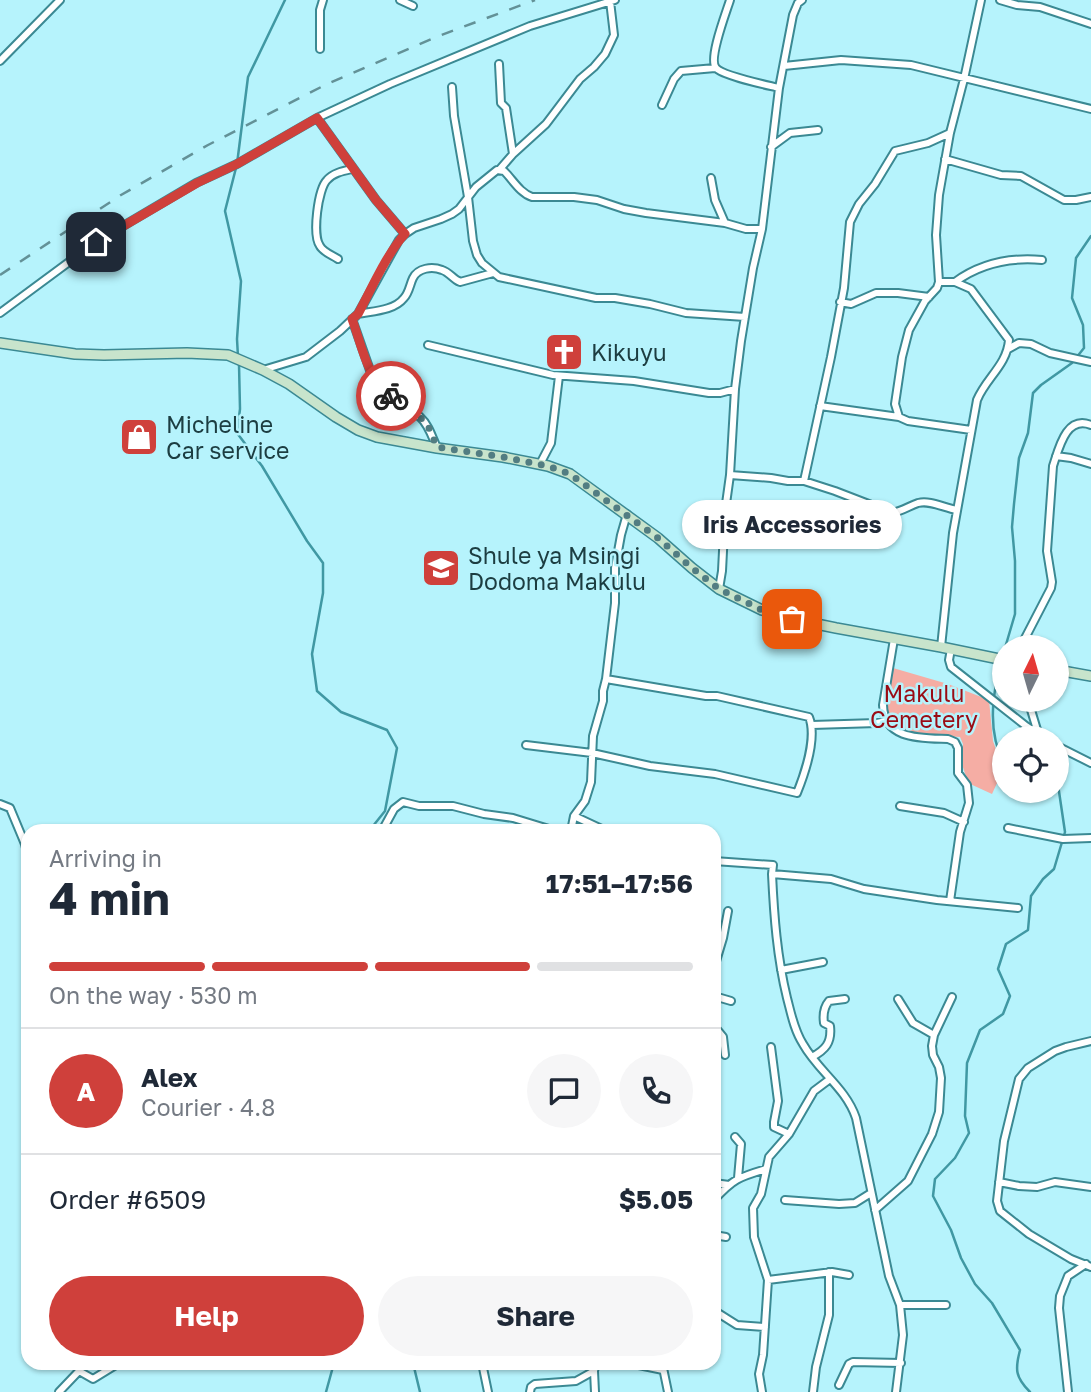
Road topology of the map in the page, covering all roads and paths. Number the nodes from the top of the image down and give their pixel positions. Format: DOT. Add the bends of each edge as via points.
graph roads {
  1 [pos="60,0"];
  2 [pos="323,0"];
  3 [pos="400,0"];
  4 [pos="730,0"];
  5 [pos="802,0"];
  6 [pos="981,0"];
  7 [pos="1000,0"];
  8 [pos="613,1"];
  9 [pos="413,6"];
  10 [pos="1091,24"];
  11 [pos="320,49"];
  12 [pos="0,61"];
  13 [pos="499,64"];
  14 [pos="784,66"];
  15 [pos="715,68"];
  16 [pos="964,79"];
  17 [pos="453,87"];
  18 [pos="779,88"];
  19 [pos="662,105"];
  20 [pos="1091,109"];
  21 [pos="317,118"];
  22 [pos="818,130"];
  23 [pos="950,133"];
  24 [pos="771,147"];
  25 [pos="513,153"];
  26 [pos="945,159"];
  27 [pos="352,169"];
  28 [pos="500,169"];
  29 [pos="711,178"];
  30 [pos="468,197"];
  31 [pos="1091,197"];
  32 [pos="725,223"];
  33 [pos="762,229"];
  34 [pos="405,234"];
  35 [pos="338,259"];
  36 [pos="1042,260"];
  37 [pos="493,272"];
  38 [pos="939,282"];
  39 [pos="955,282"];
  40 [pos="929,297"];
  41 [pos="840,302"];
  42 [pos="0,313"];
  43 [pos="358,314"];
  44 [pos="745,317"];
  45 [pos="352,319"];
  46 [pos="0,343"];
  47 [pos="428,345"];
  48 [pos="1008,349"];
  49 [pos="1091,362"];
  50 [pos="263,370"];
  51 [pos="559,376"];
  52 [pos="735,389"];
  53 [pos="820,406"];
  54 [pos="899,417"];
  55 [pos="1091,425"];
  56 [pos="971,430"];
  57 [pos="437,447"];
  58 [pos="1056,456"];
  59 [pos="540,464"];
  60 [pos="1091,464"];
  61 [pos="730,474"];
  62 [pos="804,481"];
  63 [pos="957,510"];
  64 [pos="627,514"];
  65 [pos="719,589"];
  66 [pos="1027,635"];
  67 [pos="894,639"];
  68 [pos="946,648"];
  69 [pos="992,657"];
  70 [pos="1069,672"];
  71 [pos="1091,676"];
  72 [pos="606,679"];
  73 [pos="886,721"];
  74 [pos="812,725"];
  75 [pos="1029,726"];
  76 [pos="526,745"];
  77 [pos="1069,752"];
  78 [pos="592,753"];
  79 [pos="1091,763"];
  80 [pos="0,804"];
  81 [pos="900,806"];
  82 [pos="574,816"];
  83 [pos="964,822"];
  84 [pos="386,824"];
  85 [pos="533,824"];
  86 [pos="571,824"];
  87 [pos="591,824"];
  88 [pos="1008,828"];
  89 [pos="21,834"];
  90 [pos="1091,838"];
  91 [pos="721,861"];
  92 [pos="772,874"];
  93 [pos="950,901"];
  94 [pos="1018,908"];
  95 [pos="728,911"];
  96 [pos="721,945"];
  97 [pos="823,962"];
  98 [pos="781,970"];
  99 [pos="952,997"];
  100 [pos="721,998"];
  101 [pos="845,999"];
  102 [pos="898,999"];
  103 [pos="731,1001"];
  104 [pos="721,1035"];
  105 [pos="933,1035"];
  106 [pos="1091,1041"];
  107 [pos="771,1046"];
  108 [pos="725,1055"];
  109 [pos="812,1057"];
  110 [pos="831,1079"];
  111 [pos="789,1135"];
  112 [pos="735,1137"];
  113 [pos="766,1169"];
  114 [pos="738,1178"];
  115 [pos="999,1182"];
  116 [pos="721,1184"];
  117 [pos="729,1185"];
  118 [pos="1091,1187"];
  119 [pos="721,1192"];
  120 [pos="871,1193"];
  121 [pos="785,1200"];
  122 [pos="875,1210"];
  123 [pos="721,1236"];
  124 [pos="726,1237"];
  125 [pos="1089,1264"];
  126 [pos="830,1272"];
  127 [pos="849,1275"];
  128 [pos="768,1280"];
  129 [pos="946,1304"];
  130 [pos="900,1305"];
  131 [pos="721,1315"];
  132 [pos="765,1327"];
  133 [pos="901,1363"];
  134 [pos="107,1370"];
  135 [pos="483,1370"];
  136 [pos="591,1370"];
  137 [pos="595,1370"];
  138 [pos="664,1370"];
  139 [pos="898,1384"];
  140 [pos="839,1385"];
  141 [pos="760,1390"];
  142 [pos="59,1392"];
  143 [pos="488,1392"];
  144 [pos="530,1392"];
  145 [pos="595,1392"];
  146 [pos="668,1392"];
  147 [pos="813,1392"];
  148 [pos="896,1392"];
  149 [pos="902,1392"];
  150 [pos="1068,1392"];
  1 -- 12 [label="street"];
  2 -- 11 [label="street"];
  3 -- 9 [label="street"];
  4 -- 15 [label="street" via="714,51"];
  5 -- 14 [label="street" via="793,15"];
  6 -- 16 [label="street"];
  7 -- 10 [label="street"];
  8 -- 21 [label="street" via="530,26"];
  8 -- 25 [label="street" via="614,35 605,54 547,124"];
  13 -- 25 [label="street" via="501,103 506,108"];
  14 -- 16 [label="street" via="841,60 880,62"];
  14 -- 18 [label="street"];
  15 -- 18 [label="street"];
  15 -- 19 [label="street" via="681,71"];
  16 -- 20 [label="street"];
  16 -- 23 [label="street"];
  17 -- 30 [label="street"];
  18 -- 24 [label="street"];
  21 -- 27 [label="street"];
  21 -- 42 [label="street" via="96,242"];
  22 -- 24 [label="street" via="790,133"];
  23 -- 26 [label="street"];
  23 -- 41 [label="street" via="895,150 859,204 850,222"];
  24 -- 33 [label="street"];
  25 -- 28 [label="street"];
  26 -- 31 [label="street" via="1021,176 1065,200"];
  26 -- 38 [label="street" via="936,219"];
  27 -- 34 [label="street"];
  27 -- 35 [label="street" via="331,176 320,192 317,239"];
  28 -- 30 [label="street"];
  28 -- 32 [label="street" via="532,197 597,200 646,213"];
  29 -- 32 [label="street"];
  30 -- 34 [label="street" via="448,216"];
  30 -- 37 [label="street" via="477,256"];
  32 -- 33 [label="street"];
  33 -- 44 [label="street"];
  34 -- 43 [label="street"];
  36 -- 39 [label="street" via="1010,258 976,268"];
  37 -- 43 [label="street" via="460,282 443,270 422,269 413,277 405,298 386,309"];
  37 -- 44 [label="street" via="505,280 596,298"];
  38 -- 39 [label="street"];
  38 -- 40 [label="street"];
  39 -- 48 [label="street" via="971,289 1009,340"];
  40 -- 41 [label="street" via="876,293 851,304"];
  40 -- 54 [label="street" via="909,330 902,357 895,404"];
  41 -- 53 [label="street"];
  43 -- 45 [label="street"];
  44 -- 52 [label="street"];
  45 -- 50 [label="street" via="306,357"];
  45 -- 57 [label="street" via="376,383 422,419"];
  46 -- 50 [label="main road" via="75,354 228,355"];
  47 -- 51 [label="street"];
  48 -- 49 [label="street" via="1019,343 1031,344"];
  48 -- 56 [label="street" via="980,393"];
  50 -- 57 [label="main road" via="358,430"];
  51 -- 52 [label="street" via="709,393"];
  51 -- 59 [label="street" via="551,443"];
  52 -- 61 [label="street"];
  53 -- 54 [label="street"];
  53 -- 62 [label="street"];
  54 -- 56 [label="street"];
  55 -- 58 [label="street" via="1073,425"];
  56 -- 63 [label="street"];
  57 -- 59 [label="main road"];
  58 -- 60 [label="street"];
  58 -- 66 [label="street" via="1047,551 1052,582"];
  59 -- 64 [label="main road" via="570,474"];
  61 -- 62 [label="street"];
  61 -- 65 [label="street"];
  62 -- 63 [label="street" via="892,513 919,503"];
  63 -- 68 [label="street"];
  64 -- 65 [label="main road"];
  64 -- 72 [label="street" via="615,568"];
  65 -- 67 [label="main road" via="792,619"];
  67 -- 68 [label="main road"];
  67 -- 73 [label="street" via="883,705"];
  68 -- 69 [label="main road"];
  68 -- 75 [label="street" via="951,667"];
  70 -- 71 [label="main road"];
  72 -- 74 [label="street" via="800,714"];
  72 -- 78 [label="street"];
  73 -- 74 [label="street"];
  73 -- 83 [label="street" via="901,734 955,742 958,773 968,793"];
  74 -- 78 [label="street" via="797,793"];
  76 -- 78 [label="street"];
  77 -- 79 [label="street"];
  78 -- 82 [label="street" via="591,782"];
  80 -- 89 [label="street" via="10,808"];
  81 -- 83 [label="street" via="944,813"];
  82 -- 86 [label="street"];
  82 -- 87 [label="street"];
  83 -- 93 [label="street"];
  84 -- 85 [label="street" via="403,802 453,806"];
  88 -- 90 [label="street" via="1063,839"];
  91 -- 92 [label="street" via="772,865"];
  92 -- 93 [label="street" via="831,879 864,889"];
  92 -- 98 [label="street"];
  93 -- 94 [label="street"];
  95 -- 96 [label="street"];
  97 -- 98 [label="street"];
  98 -- 109 [label="street" via="794,1026"];
  99 -- 105 [label="street"];
  100 -- 103 [label="street"];
  101 -- 109 [label="street" via="825,1005 823,1020 831,1030 828,1044"];
  102 -- 105 [label="street" via="913,1024"];
  104 -- 108 [label="street"];
  105 -- 122 [label="street" via="933,1055 941,1078 932,1134 908,1181"];
  106 -- 115 [label="street" via="1055,1051 1019,1079 1003,1141"];
  107 -- 111 [label="street" via="778,1101 774,1126"];
  109 -- 110 [label="street"];
  110 -- 111 [label="street" via="814,1091"];
  110 -- 120 [label="street" via="852,1106"];
  111 -- 113 [label="street" via="769,1157"];
  112 -- 114 [label="street" via="741,1144"];
  113 -- 114 [label="street"];
  113 -- 128 [label="street" via="752,1213 754,1237"];
  114 -- 117 [label="street"];
  115 -- 118 [label="street"];
  115 -- 125 [label="street" via="1000,1211 1053,1249"];
  116 -- 117 [label="street"];
  117 -- 119 [label="street"];
  120 -- 121 [label="street" via="855,1203"];
  120 -- 122 [label="street"];
  122 -- 130 [label="street"];
  123 -- 124 [label="street"];
  125 -- 150 [label="street" via="1068,1276 1060,1296"];
  126 -- 127 [label="street"];
  126 -- 128 [label="street"];
  126 -- 147 [label="street" via="829,1315"];
  128 -- 132 [label="street"];
  129 -- 130 [label="street"];
  130 -- 133 [label="street"];
  131 -- 132 [label="street" via="737,1325"];
  132 -- 141 [label="street"];
  133 -- 139 [label="street"];
  133 -- 140 [label="street" via="853,1362"];
  134 -- 142 [label="street" via="93,1379 79,1371"];
  135 -- 143 [label="street"];
  136 -- 144 [label="street" via="576,1381 535,1384"];
  137 -- 145 [label="street"];
  138 -- 146 [label="street"];
  139 -- 148 [label="street"];
  139 -- 149 [label="street"];
}
